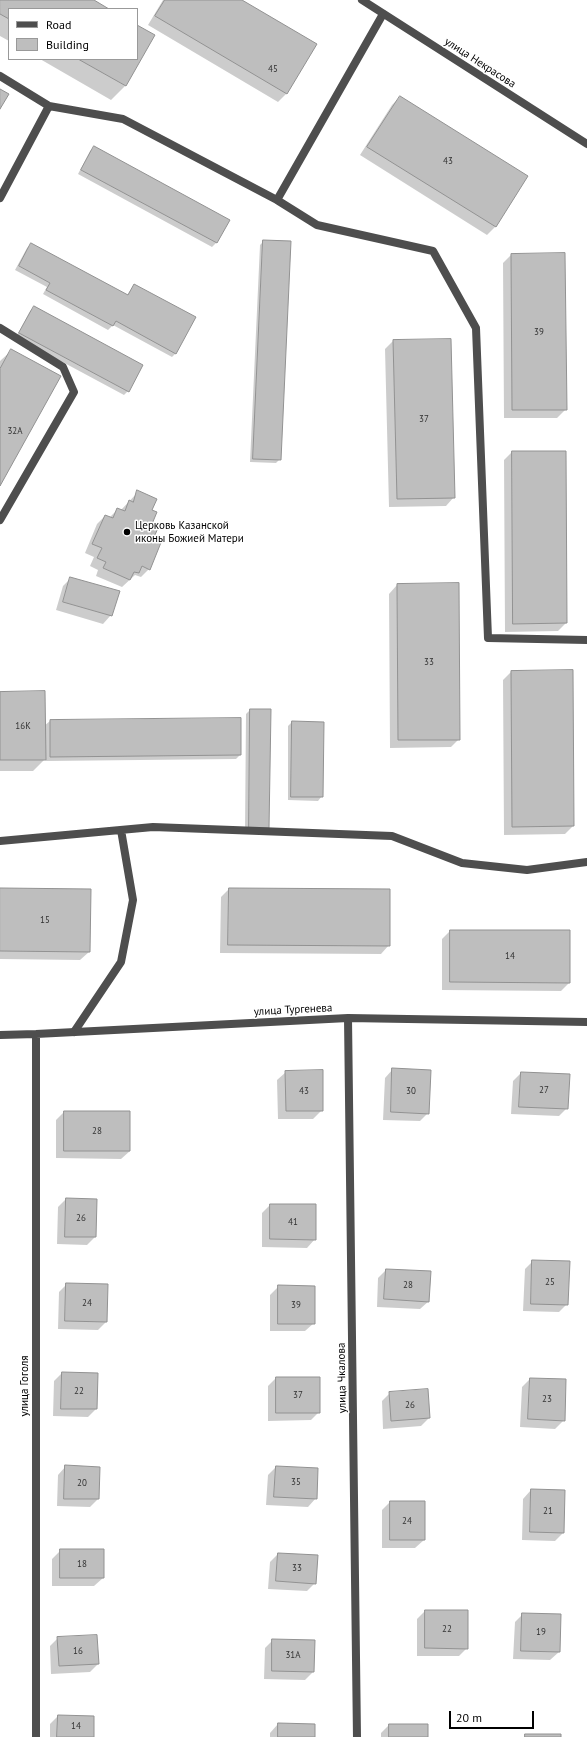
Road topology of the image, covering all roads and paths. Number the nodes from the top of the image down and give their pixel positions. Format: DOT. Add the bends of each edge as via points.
graph roads {
  1 [pos="362,0"];
  2 [pos="383,14"];
  3 [pos="0,76"];
  4 [pos="49,106"];
  5 [pos="587,144"];
  6 [pos="0,198"];
  7 [pos="277,200"];
  8 [pos="0,328"];
  9 [pos="0,520"];
  10 [pos="587,640"];
  11 [pos="121,830"];
  12 [pos="0,841"];
  13 [pos="587,862"];
  14 [pos="348,1018"];
  15 [pos="587,1022"];
  16 [pos="74,1032"];
  17 [pos="36,1034"];
  18 [pos="0,1035"];
  19 [pos="36,1737"];
  20 [pos="357,1737"];
  1 -- 2 [label="street, улица Некрасова"];
  2 -- 5 [label="street, улица Некрасова"];
  2 -- 7 [label="street"];
  3 -- 4 [label="street"];
  4 -- 6 [label="street"];
  4 -- 7 [label="street" via="123,119"];
  7 -- 10 [label="street" via="317,225 433,251 476,328 488,638"];
  8 -- 9 [label="street" via="63,366 74,392"];
  11 -- 12 [label="street"];
  11 -- 13 [label="street" via="153,828 392,836 462,863 527,870"];
  11 -- 16 [label="street" via="133,900 121,962"];
  14 -- 15 [label="street, улица Тургенева"];
  14 -- 16 [label="street, улица Тургенева"];
  14 -- 20 [label="street, улица Чкалова"];
  16 -- 17 [label="street, улица Тургенева"];
  17 -- 18 [label="street, улица Тургенева"];
  17 -- 19 [label="street, улица Гоголя"];
}
